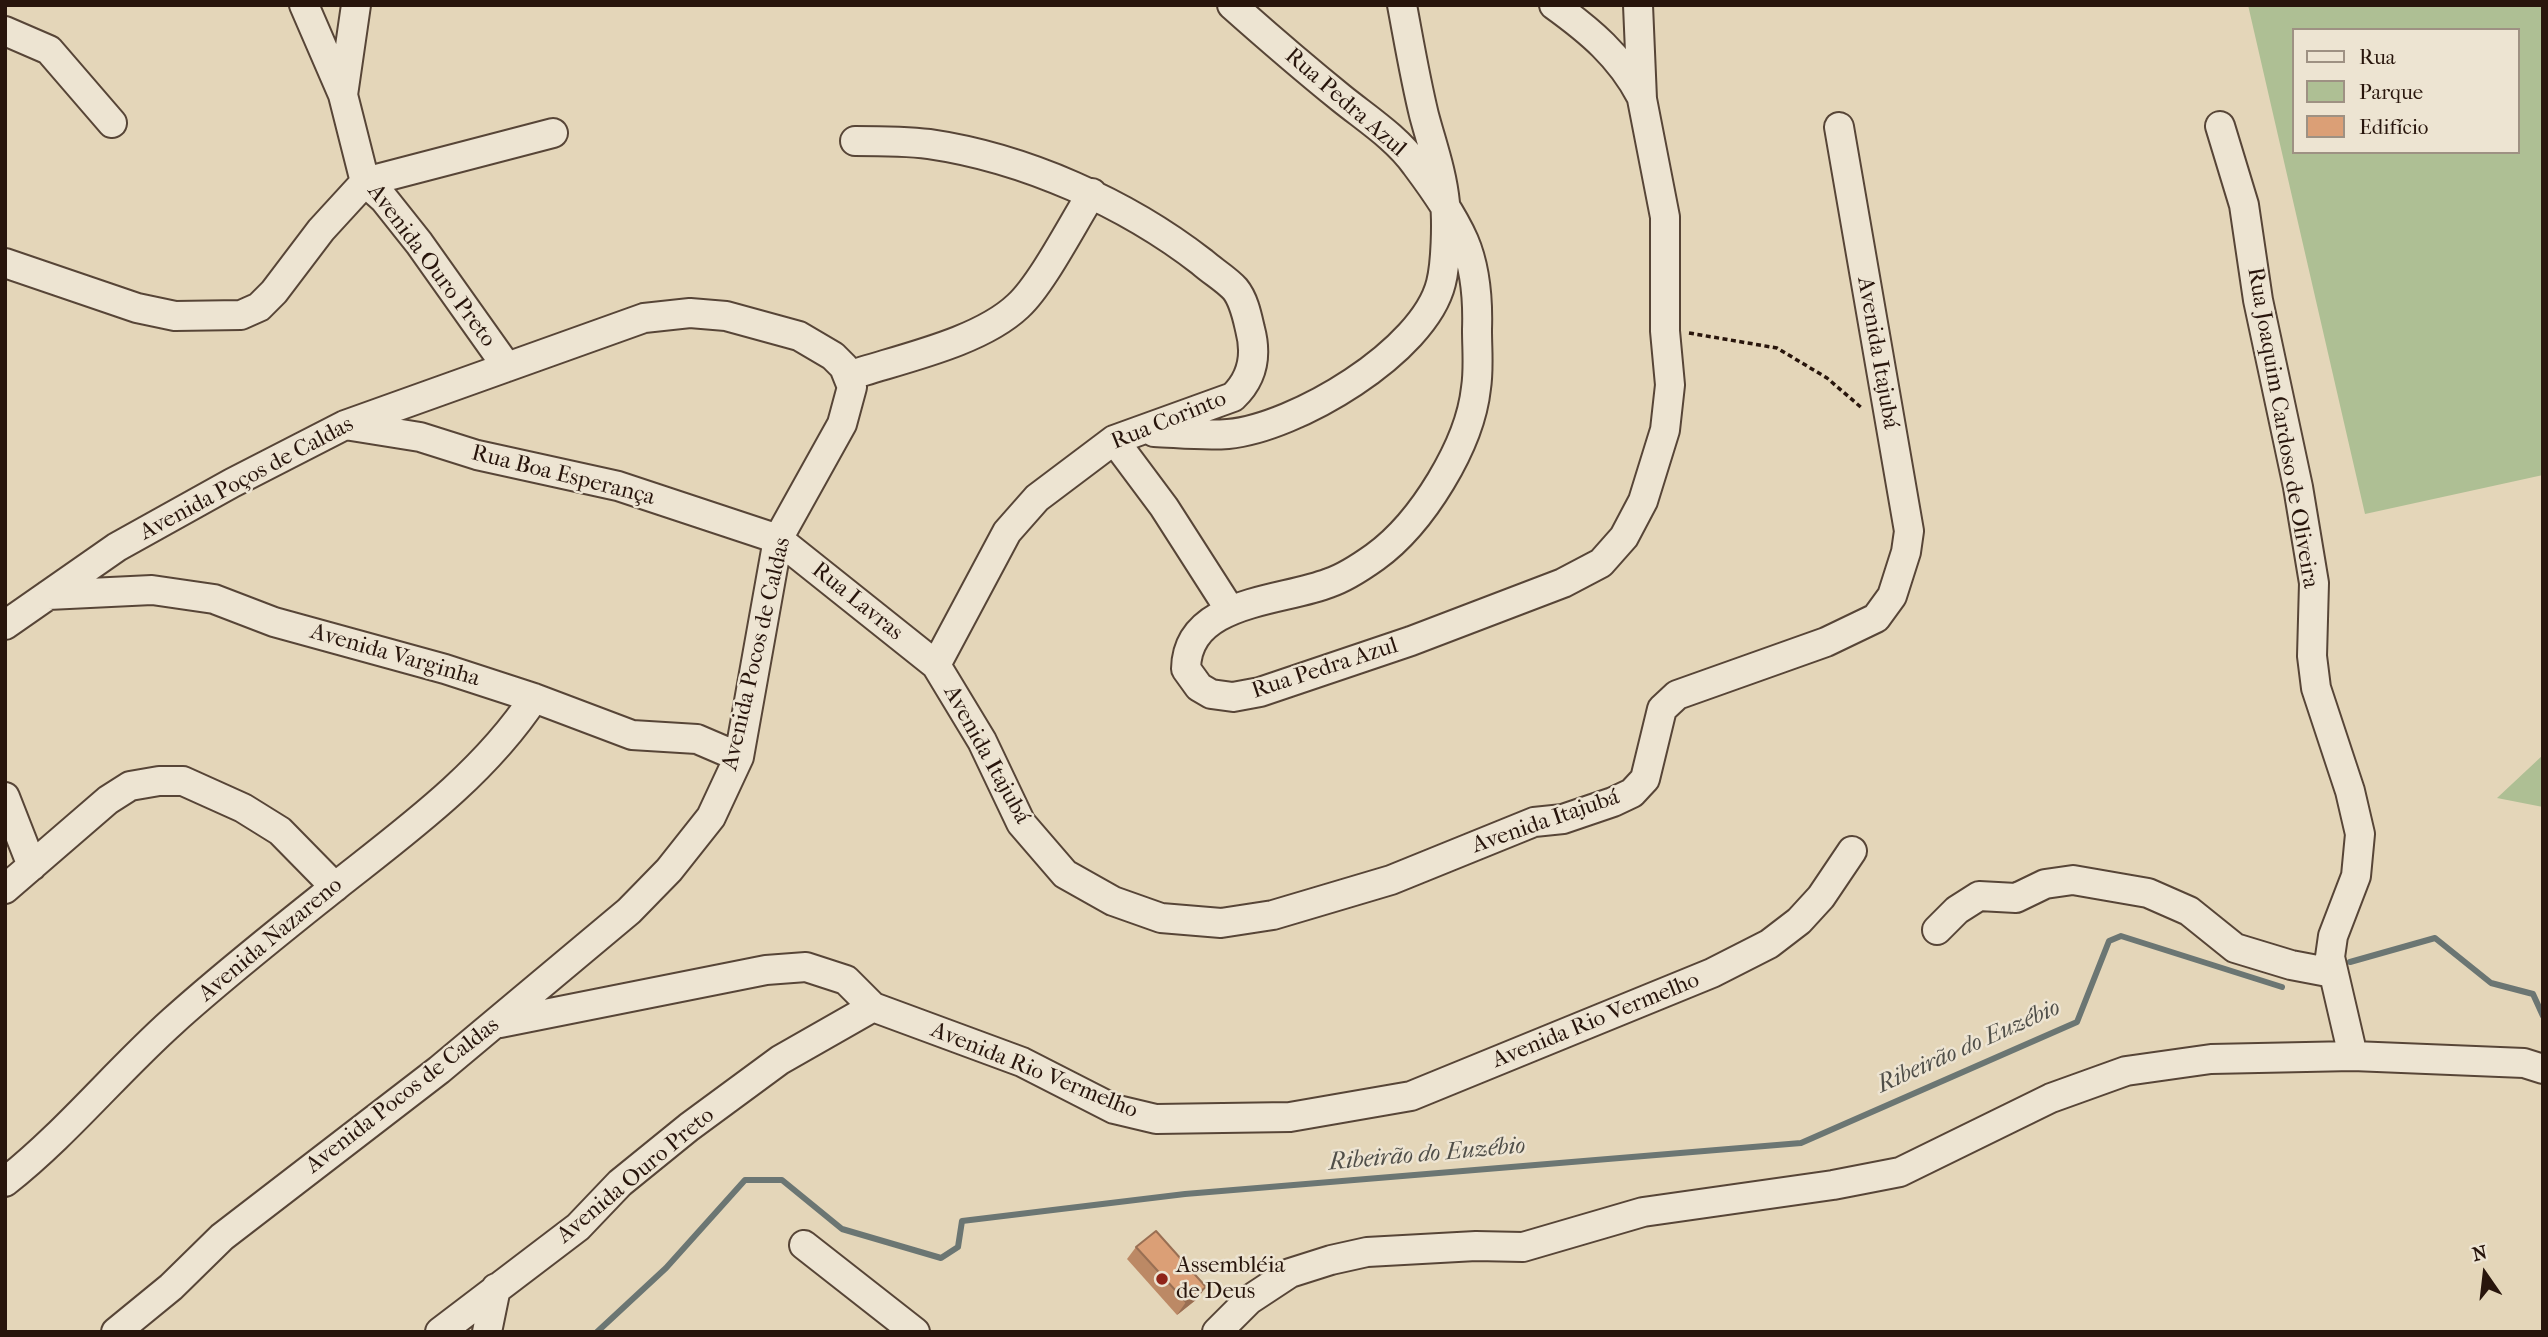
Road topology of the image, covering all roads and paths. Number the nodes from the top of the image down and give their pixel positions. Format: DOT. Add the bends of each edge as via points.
graph roads {
  1 [pos="303,5"];
  2 [pos="356,5"];
  3 [pos="1233,5"];
  4 [pos="1402,5"];
  5 [pos="1554,5"];
  6 [pos="1638,5"];
  7 [pos="5,31"];
  8 [pos="343,95"];
  9 [pos="1642,99"];
  10 [pos="112,123"];
  11 [pos="2220,126"];
  12 [pos="1839,127"];
  13 [pos="553,133"];
  14 [pos="855,141"];
  15 [pos="365,182"];
  16 [pos="1092,193"];
  17 [pos="1446,205"];
  18 [pos="5,262"];
  19 [pos="1665,331"];
  20 [pos="507,367"];
  21 [pos="848,376"];
  22 [pos="1864,410"];
  23 [pos="345,425"];
  24 [pos="1124,436"];
  25 [pos="778,539"];
  26 [pos="44,596"];
  27 [pos="1230,610"];
  28 [pos="5,625"];
  29 [pos="936,665"];
  30 [pos="534,698"];
  31 [pos="739,757"];
  32 [pos="5,797"];
  33 [pos="1852,851"];
  34 [pos="32,866"];
  35 [pos="335,887"];
  36 [pos="5,889"];
  37 [pos="1937,930"];
  38 [pos="2333,973"];
  39 [pos="873,1007"];
  40 [pos="497,1023"];
  41 [pos="2353,1056"];
  42 [pos="2543,1069"];
  43 [pos="5,1182"];
  44 [pos="804,1245"];
  45 [pos="496,1288"];
  46 [pos="116,1332"];
  47 [pos="440,1332"];
  48 [pos="487,1332"];
  49 [pos="915,1332"];
  50 [pos="1217,1332"];
  1 -- 8 [label="street, Avenida Ouro Preto"];
  2 -- 8 [label="street"];
  3 -- 17 [label="street, Rua Pedra Azul" via="1388,135"];
  4 -- 17 [label="street" via="1410,58"];
  5 -- 9 [label="street" via="1617,57"];
  6 -- 9 [label="street"];
  7 -- 10 [label="street" via="49,50"];
  8 -- 15 [label="street, Avenida Ouro Preto"];
  9 -- 19 [label="street, Rua Pedra Azul" via="1665,217"];
  11 -- 38 [label="street, Rua Joaquim Cardoso de Oliveira" via="2244,205 2258,300 2298,487 2314,583 2316,688 2360,834 2356,876 2333,936"];
  12 -- 29 [label="street, Avenida Itajubá" via="1909,531 1900,574 1892,596 1876,618 1856,629 1677,695 1662,709 1645,779 1632,793 1590,812 1512,829 1391,880 1273,915 1221,923 1161,918 1113,901 1065,874 1021,823 982,741"];
  13 -- 15 [label="street"];
  14 -- 16 [label="street, Rua Corinto" via="930,144 1005,163"];
  15 -- 18 [label="street" via="274,292 259,307 241,314 176,316 137,308"];
  15 -- 20 [label="street, Avenida Ouro Preto" via="419,243"];
  16 -- 21 [label="street" via="1019,305 970,334"];
  16 -- 24 [label="street, Rua Corinto" via="1191,254 1236,289 1254,342 1251,372 1233,397"];
  17 -- 24 [label="street" via="1441,283 1427,312 1393,352 1343,390 1294,416 1229,434"];
  17 -- 27 [label="street, Rua Pedra Azul" via="1465,242 1478,307 1476,389 1467,428 1449,469 1412,520 1376,556 1330,583"];
  19 -- 22 [label="path" via="1777,348 1827,378"];
  19 -- 27 [label="street, Rua Pedra Azul" via="1670,385 1665,430 1643,501 1624,537 1601,563 1563,583 1411,641 1233,697 1210,694 1186,669 1189,647 1202,629"];
  20 -- 21 [label="street" via="644,318 690,313 726,316 799,336 833,356"];
  20 -- 23 [label="street, Avenida Poços de Caldas"];
  21 -- 25 [label="street, Avenida Pocos de Caldas" via="852,387 842,425"];
  23 -- 25 [label="street, Rua Boa Esperança" via="420,437 477,455 618,486"];
  23 -- 26 [label="street, Avenida Poços de Caldas" via="117,547"];
  24 -- 27 [label="street"];
  24 -- 29 [label="street, Rua Corinto" via="1037,498 1007,532"];
  25 -- 29 [label="street, Rua Lavras"];
  25 -- 31 [label="street, Avenida Pocos de Caldas"];
  26 -- 28 [label="street, Avenida Poços de Caldas"];
  26 -- 30 [label="street, Avenida Varginha" via="152,590 214,599 274,622"];
  30 -- 31 [label="street, Avenida Varginha" via="632,735 697,739"];
  30 -- 35 [label="street, Avenida Nazareno" via="512,731 467,776"];
  31 -- 40 [label="street, Avenida Pocos de Caldas" via="711,817 669,870 629,911"];
  32 -- 34 [label="street"];
  33 -- 39 [label="street, Avenida Rio Vermelho" via="1799,921 1712,973 1411,1096 1290,1117 1156,1119 1114,1109 1022,1062"];
  34 -- 35 [label="street" via="130,786 183,781 243,808 279,831"];
  34 -- 36 [label="street"];
  35 -- 43 [label="street, Avenida Nazareno" via="174,1021 93,1097 40,1155"];
  37 -- 38 [label="street" via="1979,896 2016,898 2045,884 2073,880 2148,893 2189,911 2235,948"];
  38 -- 41 [label="street, Rua Joaquim Cardoso de Oliveira"];
  39 -- 40 [label="street, Avenida Rio Vermelho" via="846,980 806,967 766,970"];
  39 -- 45 [label="street, Avenida Ouro Preto" via="780,1060 689,1127 620,1184 578,1227"];
  40 -- 46 [label="street, Avenida Pocos de Caldas" via="222,1237"];
  41 -- 42 [label="street" via="2524,1063"];
  41 -- 50 [label="street" via="2211,1059 2126,1070 2052,1098 1900,1172 1643,1212 1523,1247 1367,1252 1331,1260 1290,1273 1249,1300"];
  44 -- 49 [label="street"];
  45 -- 47 [label="street, Avenida Ouro Preto"];
  45 -- 48 [label="street"];
}
